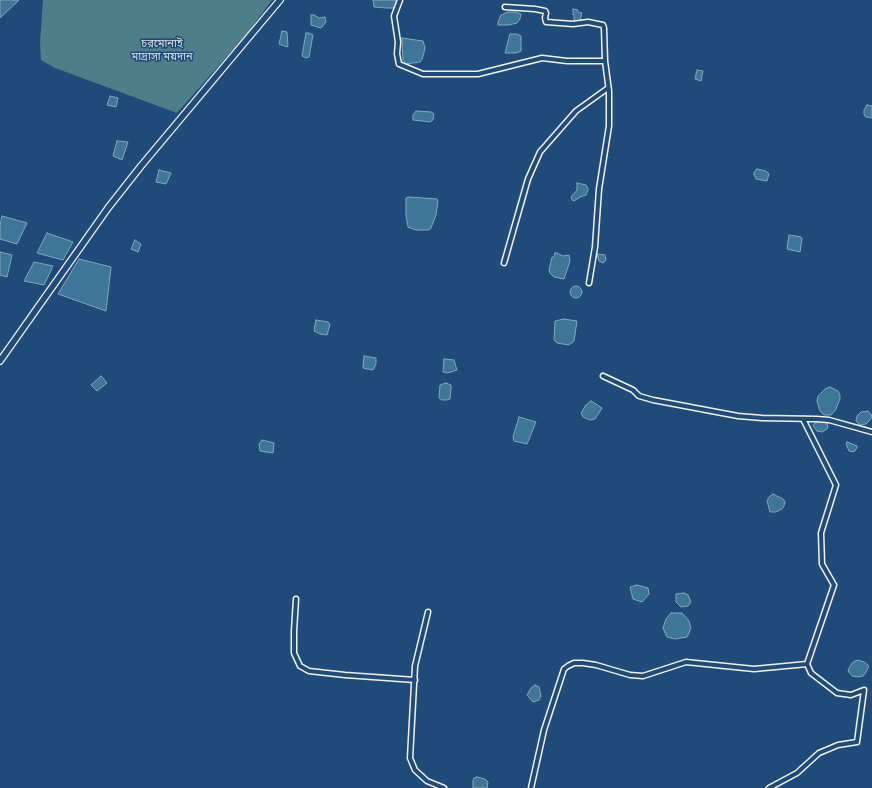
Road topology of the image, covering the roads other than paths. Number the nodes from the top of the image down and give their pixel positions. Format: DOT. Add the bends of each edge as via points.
graph roads {
  1 [pos="280,0"];
  2 [pos="400,0"];
  3 [pos="505,7"];
  4 [pos="605,61"];
  5 [pos="608,88"];
  6 [pos="504,263"];
  7 [pos="589,284"];
  8 [pos="0,361"];
  9 [pos="603,376"];
  10 [pos="803,419"];
  11 [pos="872,432"];
  12 [pos="296,599"];
  13 [pos="428,612"];
  14 [pos="806,664"];
  15 [pos="415,680"];
  16 [pos="444,788"];
  17 [pos="531,788"];
  18 [pos="769,788"];
  1 -- 8 [label="main road" via="108,208"];
  2 -- 4 [label="street" via="394,16 400,64 423,74 478,74 542,58"];
  3 -- 4 [label="street" via="545,11 546,22 552,24 603,24"];
  4 -- 5 [label="street"];
  5 -- 6 [label="street" via="576,111 540,152 528,179"];
  5 -- 7 [label="street" via="608,136 599,189 595,247"];
  9 -- 10 [label="street" via="633,390 639,396 653,400 738,416"];
  10 -- 11 [label="street" via="829,420"];
  10 -- 14 [label="street" via="836,485 821,533 822,564 834,585"];
  12 -- 15 [label="street" via="294,653 300,666 309,671"];
  13 -- 15 [label="street" via="415,666"];
  14 -- 17 [label="street" via="754,669 686,662 643,676 596,665 574,663 568,666 562,676 544,730"];
  14 -- 18 [label="street" via="811,673 837,693 851,695 864,690 857,742 838,745 819,753 797,773"];
  15 -- 16 [label="street" via="410,758 415,770 427,781"];
}
